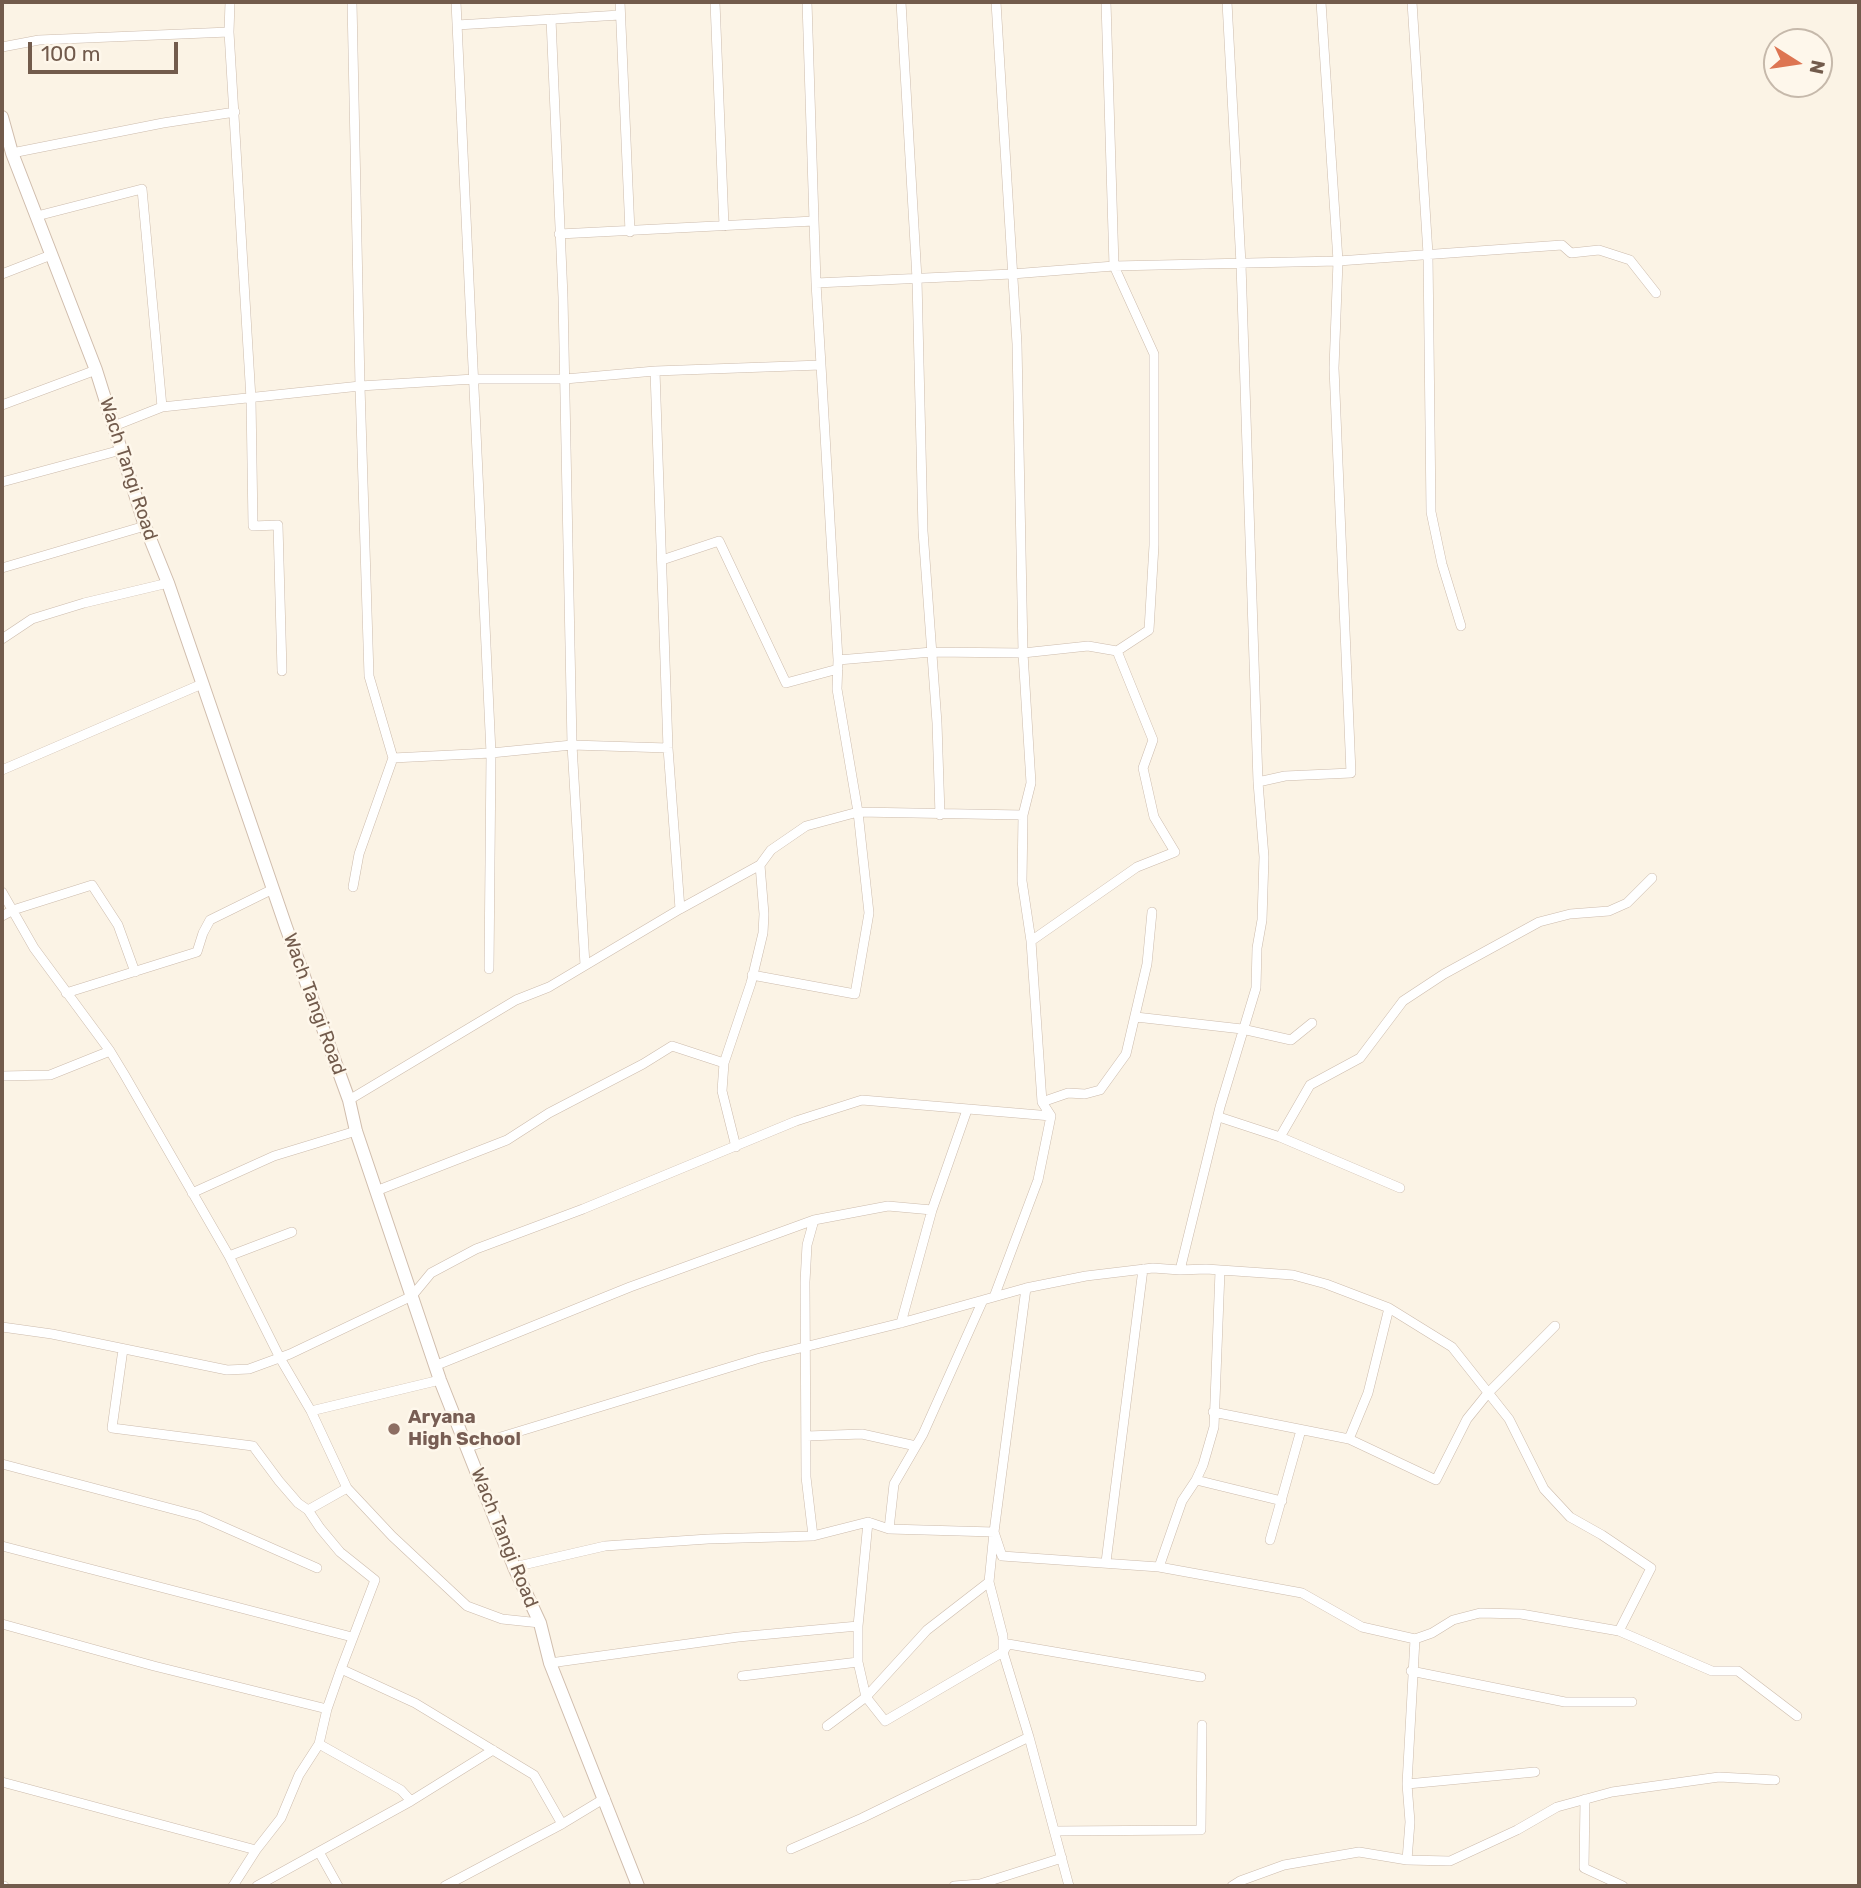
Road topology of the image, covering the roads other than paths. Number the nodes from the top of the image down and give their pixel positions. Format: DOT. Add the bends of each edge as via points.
graph roads {
  1 [pos="230,2"];
  2 [pos="352,2"];
  3 [pos="456,2"];
  4 [pos="620,2"];
  5 [pos="715,2"];
  6 [pos="807,2"];
  7 [pos="901,2"];
  8 [pos="996,2"];
  9 [pos="1106,2"];
  10 [pos="1227,2"];
  11 [pos="1321,2"];
  12 [pos="1412,2"];
  13 [pos="620,15"];
  14 [pos="551,19"];
  15 [pos="457,25"];
  16 [pos="229,32"];
  17 [pos="2,47"];
  18 [pos="235,112"];
  19 [pos="2,120"];
  20 [pos="12,153"];
  21 [pos="37,216"];
  22 [pos="814,220"];
  23 [pos="724,226"];
  24 [pos="630,232"];
  25 [pos="559,234"];
  26 [pos="1428,254"];
  27 [pos="51,256"];
  28 [pos="1338,261"];
  29 [pos="1241,264"];
  30 [pos="1114,266"];
  31 [pos="2,274"];
  32 [pos="1012,274"];
  33 [pos="917,279"];
  34 [pos="816,283"];
  35 [pos="1656,293"];
  36 [pos="821,365"];
  37 [pos="96,370"];
  38 [pos="655,371"];
  39 [pos="474,379"];
  40 [pos="565,379"];
  41 [pos="360,386"];
  42 [pos="251,399"];
  43 [pos="2,405"];
  44 [pos="162,407"];
  45 [pos="114,426"];
  46 [pos="121,450"];
  47 [pos="2,482"];
  48 [pos="145,526"];
  49 [pos="662,560"];
  50 [pos="2,568"];
  51 [pos="168,583"];
  52 [pos="1461,626"];
  53 [pos="2,639"];
  54 [pos="1118,650"];
  55 [pos="932,652"];
  56 [pos="1023,653"];
  57 [pos="838,665"];
  58 [pos="282,671"];
  59 [pos="202,684"];
  60 [pos="572,745"];
  61 [pos="668,748"];
  62 [pos="491,753"];
  63 [pos="393,758"];
  64 [pos="2,770"];
  65 [pos="1258,782"];
  66 [pos="858,812"];
  67 [pos="940,815"];
  68 [pos="1023,815"];
  69 [pos="760,865"];
  70 [pos="1652,878"];
  71 [pos="354,887"];
  72 [pos="273,889"];
  73 [pos="2,892"];
  74 [pos="680,909"];
  75 [pos="13,910"];
  76 [pos="1152,912"];
  77 [pos="2,916"];
  78 [pos="1031,941"];
  79 [pos="585,965"];
  80 [pos="489,970"];
  81 [pos="135,972"];
  82 [pos="752,975"];
  83 [pos="66,993"];
  84 [pos="1136,1017"];
  85 [pos="1312,1023"];
  86 [pos="1242,1029"];
  87 [pos="110,1051"];
  88 [pos="724,1063"];
  89 [pos="2,1076"];
  90 [pos="349,1100"];
  91 [pos="1042,1102"];
  92 [pos="967,1110"];
  93 [pos="1051,1116"];
  94 [pos="1219,1117"];
  95 [pos="356,1131"];
  96 [pos="1279,1137"];
  97 [pos="736,1147"];
  98 [pos="1400,1188"];
  99 [pos="376,1191"];
  100 [pos="192,1193"];
  101 [pos="932,1210"];
  102 [pos="814,1220"];
  103 [pos="292,1232"];
  104 [pos="229,1256"];
  105 [pos="1143,1269"];
  106 [pos="1180,1270"];
  107 [pos="1220,1271"];
  108 [pos="1026,1288"];
  109 [pos="412,1296"];
  110 [pos="994,1297"];
  111 [pos="982,1300"];
  112 [pos="1389,1308"];
  113 [pos="901,1323"];
  114 [pos="1555,1326"];
  115 [pos="2,1327"];
  116 [pos="806,1346"];
  117 [pos="122,1349"];
  118 [pos="280,1358"];
  119 [pos="437,1365"];
  120 [pos="440,1380"];
  121 [pos="1488,1393"];
  122 [pos="311,1411"];
  123 [pos="1213,1412"];
  124 [pos="1301,1430"];
  125 [pos="807,1436"];
  126 [pos="1349,1439"];
  127 [pos="916,1446"];
  128 [pos="468,1447"];
  129 [pos="2,1464"];
  130 [pos="1196,1480"];
  131 [pos="347,1488"];
  132 [pos="1282,1501"];
  133 [pos="308,1510"];
  134 [pos="868,1522"];
  135 [pos="889,1529"];
  136 [pos="993,1532"];
  137 [pos="813,1536"];
  138 [pos="1270,1540"];
  139 [pos="2,1546"];
  140 [pos="1106,1562"];
  141 [pos="514,1567"];
  142 [pos="1158,1567"];
  143 [pos="317,1568"];
  144 [pos="989,1582"];
  145 [pos="540,1623"];
  146 [pos="2,1624"];
  147 [pos="858,1626"];
  148 [pos="1619,1631"];
  149 [pos="352,1637"];
  150 [pos="1415,1639"];
  151 [pos="1003,1653"];
  152 [pos="550,1662"];
  153 [pos="858,1662"];
  154 [pos="341,1669"];
  155 [pos="1411,1671"];
  156 [pos="742,1676"];
  157 [pos="1202,1677"];
  158 [pos="866,1697"];
  159 [pos="1632,1702"];
  160 [pos="327,1709"];
  161 [pos="1797,1716"];
  162 [pos="1202,1725"];
  163 [pos="827,1726"];
  164 [pos="1029,1737"];
  165 [pos="319,1744"];
  166 [pos="493,1750"];
  167 [pos="1535,1772"];
  168 [pos="1776,1780"];
  169 [pos="2,1782"];
  170 [pos="1407,1784"];
  171 [pos="604,1798"];
  172 [pos="1585,1799"];
  173 [pos="411,1801"];
  174 [pos="562,1824"];
  175 [pos="1054,1831"];
  176 [pos="791,1849"];
  177 [pos="256,1850"];
  178 [pos="319,1852"];
  179 [pos="1062,1858"];
  180 [pos="1407,1860"];
  181 [pos="635,1885"];
  182 [pos="981,1885"];
  183 [pos="233,1886"];
  184 [pos="257,1886"];
  185 [pos="338,1886"];
  186 [pos="444,1886"];
  187 [pos="954,1886"];
  188 [pos="1069,1886"];
  189 [pos="1232,1886"];
  190 [pos="1623,1886"];
  1 -- 16 [label="street"];
  2 -- 41 [label="street"];
  3 -- 15 [label="street"];
  4 -- 13 [label="street"];
  5 -- 23 [label="street"];
  6 -- 22 [label="street"];
  7 -- 33 [label="street"];
  8 -- 32 [label="street"];
  9 -- 30 [label="street"];
  10 -- 29 [label="street"];
  11 -- 28 [label="street"];
  12 -- 26 [label="street"];
  13 -- 14 [label="street"];
  13 -- 24 [label="street"];
  14 -- 15 [label="street"];
  14 -- 25 [label="street"];
  15 -- 39 [label="street"];
  16 -- 17 [label="street" via="39,40"];
  16 -- 18 [label="street"];
  18 -- 20 [label="street"];
  18 -- 42 [label="street"];
  19 -- 20 [label="main road, Wach Tangi Road"];
  20 -- 21 [label="main road, Wach Tangi Road"];
  21 -- 27 [label="main road, Wach Tangi Road"];
  21 -- 44 [label="street" via="142,189"];
  22 -- 23 [label="street"];
  22 -- 34 [label="street"];
  23 -- 24 [label="street"];
  24 -- 25 [label="street"];
  25 -- 40 [label="street"];
  26 -- 28 [label="street"];
  26 -- 35 [label="street" via="1562,245 1571,253 1599,250 1630,260"];
  26 -- 52 [label="street" via="1431,512 1441,564"];
  27 -- 31 [label="street"];
  27 -- 37 [label="main road, Wach Tangi Road"];
  28 -- 29 [label="street"];
  28 -- 65 [label="street" via="1334,368 1351,773"];
  29 -- 30 [label="street"];
  29 -- 65 [label="street"];
  30 -- 32 [label="street"];
  30 -- 54 [label="street" via="1153,354 1154,368 1150,630"];
  32 -- 33 [label="street"];
  32 -- 56 [label="street"];
  33 -- 34 [label="street"];
  33 -- 55 [label="street" via="923,518"];
  34 -- 36 [label="street"];
  36 -- 38 [label="street"];
  36 -- 57 [label="street"];
  37 -- 43 [label="street"];
  37 -- 45 [label="main road, Wach Tangi Road"];
  38 -- 40 [label="street"];
  38 -- 49 [label="street"];
  39 -- 40 [label="street"];
  39 -- 41 [label="street"];
  39 -- 62 [label="street"];
  40 -- 60 [label="street"];
  41 -- 42 [label="street"];
  41 -- 63 [label="street" via="369,676"];
  42 -- 44 [label="street"];
  42 -- 58 [label="street" via="253,526 278,525"];
  44 -- 45 [label="street"];
  45 -- 46 [label="main road, Wach Tangi Road"];
  46 -- 47 [label="street"];
  46 -- 48 [label="main road, Wach Tangi Road"];
  48 -- 50 [label="street"];
  48 -- 51 [label="main road, Wach Tangi Road"];
  49 -- 57 [label="street" via="719,541 786,683"];
  49 -- 61 [label="street"];
  51 -- 53 [label="street" via="32,619"];
  51 -- 59 [label="main road, Wach Tangi Road"];
  54 -- 56 [label="street" via="1088,646"];
  54 -- 78 [label="street" via="1153,740 1143,768 1154,817 1175,852 1137,867"];
  55 -- 56 [label="street"];
  55 -- 57 [label="street"];
  55 -- 67 [label="street"];
  56 -- 68 [label="street" via="1031,783"];
  57 -- 66 [label="street" via="837,689"];
  59 -- 64 [label="street"];
  59 -- 72 [label="main road, Wach Tangi Road"];
  60 -- 61 [label="street"];
  60 -- 62 [label="street"];
  60 -- 79 [label="street"];
  61 -- 74 [label="street"];
  62 -- 63 [label="street"];
  62 -- 80 [label="street"];
  63 -- 71 [label="street" via="359,854"];
  65 -- 86 [label="street" via="1264,857 1262,920 1256,988"];
  66 -- 67 [label="street"];
  66 -- 69 [label="street" via="806,826 771,850"];
  66 -- 82 [label="street" via="869,913 855,994"];
  67 -- 68 [label="street"];
  68 -- 78 [label="street" via="1021,881"];
  69 -- 74 [label="street"];
  69 -- 82 [label="street" via="763,933"];
  70 -- 96 [label="street" via="1628,903 1609,911 1539,922 1403,1001 1360,1058 1310,1085"];
  72 -- 81 [label="street" via="210,920 197,952"];
  72 -- 90 [label="main road, Wach Tangi Road"];
  73 -- 75 [label="street"];
  74 -- 79 [label="street"];
  75 -- 77 [label="street"];
  75 -- 81 [label="street" via="92,885 118,925"];
  75 -- 83 [label="street"];
  76 -- 84 [label="street"];
  78 -- 91 [label="street"];
  79 -- 90 [label="street" via="516,1000"];
  81 -- 83 [label="street"];
  82 -- 88 [label="street"];
  83 -- 87 [label="street"];
  84 -- 86 [label="street"];
  84 -- 91 [label="street" via="1126,1054 1100,1090 1068,1093"];
  85 -- 86 [label="street" via="1291,1040"];
  86 -- 94 [label="street"];
  87 -- 89 [label="street" via="50,1075"];
  87 -- 100 [label="street"];
  88 -- 97 [label="street" via="722,1091"];
  88 -- 99 [label="street" via="671,1046 507,1140"];
  90 -- 95 [label="main road, Wach Tangi Road"];
  91 -- 93 [label="street"];
  92 -- 93 [label="street"];
  92 -- 97 [label="street" via="862,1100"];
  92 -- 101 [label="street"];
  93 -- 110 [label="street" via="1038,1180"];
  94 -- 96 [label="street"];
  94 -- 106 [label="street"];
  95 -- 99 [label="main road, Wach Tangi Road"];
  95 -- 100 [label="street" via="274,1156"];
  96 -- 98 [label="street"];
  97 -- 109 [label="street" via="476,1249 431,1273"];
  99 -- 109 [label="main road, Wach Tangi Road"];
  100 -- 104 [label="street"];
  101 -- 102 [label="street" via="888,1206"];
  101 -- 113 [label="street"];
  102 -- 116 [label="street" via="807,1245"];
  102 -- 119 [label="street" via="630,1286"];
  103 -- 104 [label="street"];
  104 -- 118 [label="street"];
  105 -- 106 [label="street"];
  105 -- 108 [label="street"];
  105 -- 140 [label="street"];
  106 -- 107 [label="street"];
  107 -- 112 [label="street" via="1293,1275"];
  107 -- 123 [label="street"];
  108 -- 110 [label="street"];
  108 -- 136 [label="street"];
  109 -- 118 [label="street"];
  109 -- 119 [label="main road, Wach Tangi Road"];
  110 -- 111 [label="street"];
  111 -- 113 [label="street"];
  111 -- 127 [label="street"];
  112 -- 121 [label="street" via="1452,1347"];
  112 -- 126 [label="street" via="1368,1393"];
  113 -- 116 [label="street"];
  114 -- 121 [label="street"];
  115 -- 117 [label="street"];
  116 -- 125 [label="street"];
  116 -- 128 [label="street"];
  117 -- 118 [label="street" via="227,1370 249,1369"];
  117 -- 133 [label="street" via="112,1428 253,1446"];
  118 -- 122 [label="street"];
  119 -- 120 [label="main road, Wach Tangi Road"];
  120 -- 122 [label="street"];
  120 -- 128 [label="main road, Wach Tangi Road"];
  121 -- 126 [label="street" via="1467,1419 1436,1479"];
  121 -- 148 [label="street" via="1508,1419 1544,1489 1570,1517 1651,1568"];
  122 -- 131 [label="street"];
  123 -- 124 [label="street"];
  123 -- 130 [label="street" via="1214,1427"];
  124 -- 126 [label="street"];
  124 -- 132 [label="street"];
  125 -- 127 [label="street" via="862,1434"];
  125 -- 137 [label="street"];
  127 -- 135 [label="street" via="894,1484"];
  128 -- 141 [label="main road, Wach Tangi Road"];
  129 -- 143 [label="street" via="199,1516"];
  130 -- 132 [label="street"];
  130 -- 142 [label="street" via="1182,1501"];
  131 -- 133 [label="street"];
  131 -- 145 [label="street" via="467,1606 502,1619"];
  132 -- 138 [label="street"];
  133 -- 149 [label="street" via="340,1552 375,1580"];
  134 -- 135 [label="street"];
  134 -- 137 [label="street"];
  134 -- 147 [label="street"];
  135 -- 136 [label="street"];
  136 -- 140 [label="street" via="1002,1556"];
  136 -- 144 [label="street"];
  137 -- 141 [label="street" via="605,1546"];
  139 -- 149 [label="street"];
  140 -- 142 [label="street"];
  141 -- 145 [label="main road, Wach Tangi Road"];
  142 -- 150 [label="street" via="1302,1593 1362,1627"];
  144 -- 151 [label="street"];
  144 -- 158 [label="street" via="927,1630"];
  145 -- 152 [label="main road, Wach Tangi Road"];
  146 -- 160 [label="street"];
  147 -- 152 [label="street"];
  147 -- 153 [label="street"];
  148 -- 150 [label="street" via="1521,1614 1480,1613 1452,1620"];
  148 -- 161 [label="street" via="1712,1671 1738,1671"];
  149 -- 154 [label="street"];
  150 -- 155 [label="street"];
  151 -- 157 [label="street" via="1008,1644 1017,1645"];
  151 -- 158 [label="street" via="885,1721"];
  151 -- 164 [label="street"];
  152 -- 171 [label="main road, Wach Tangi Road"];
  153 -- 156 [label="street"];
  153 -- 158 [label="street"];
  154 -- 160 [label="street"];
  154 -- 166 [label="street" via="415,1703"];
  155 -- 159 [label="street" via="1565,1702"];
  155 -- 170 [label="street"];
  158 -- 163 [label="street"];
  160 -- 165 [label="street"];
  162 -- 175 [label="street" via="1200,1830"];
  164 -- 175 [label="street"];
  164 -- 176 [label="street"];
  165 -- 173 [label="street" via="401,1790"];
  165 -- 177 [label="street" via="299,1775 281,1818"];
  166 -- 173 [label="street"];
  166 -- 174 [label="street" via="534,1775"];
  167 -- 170 [label="street"];
  168 -- 172 [label="street" via="1719,1777"];
  169 -- 177 [label="street"];
  170 -- 180 [label="street"];
  171 -- 174 [label="street"];
  171 -- 181 [label="main road, Wach Tangi Road"];
  172 -- 180 [label="street" via="1557,1807 1450,1861"];
  172 -- 190 [label="street" via="1584,1868"];
  173 -- 178 [label="street"];
  174 -- 186 [label="street"];
  175 -- 179 [label="street"];
  177 -- 183 [label="street"];
  178 -- 184 [label="street"];
  178 -- 185 [label="street"];
  179 -- 182 [label="street"];
  179 -- 188 [label="street"];
  180 -- 189 [label="street" via="1359,1853 1284,1865"];
  182 -- 187 [label="street"];
}
